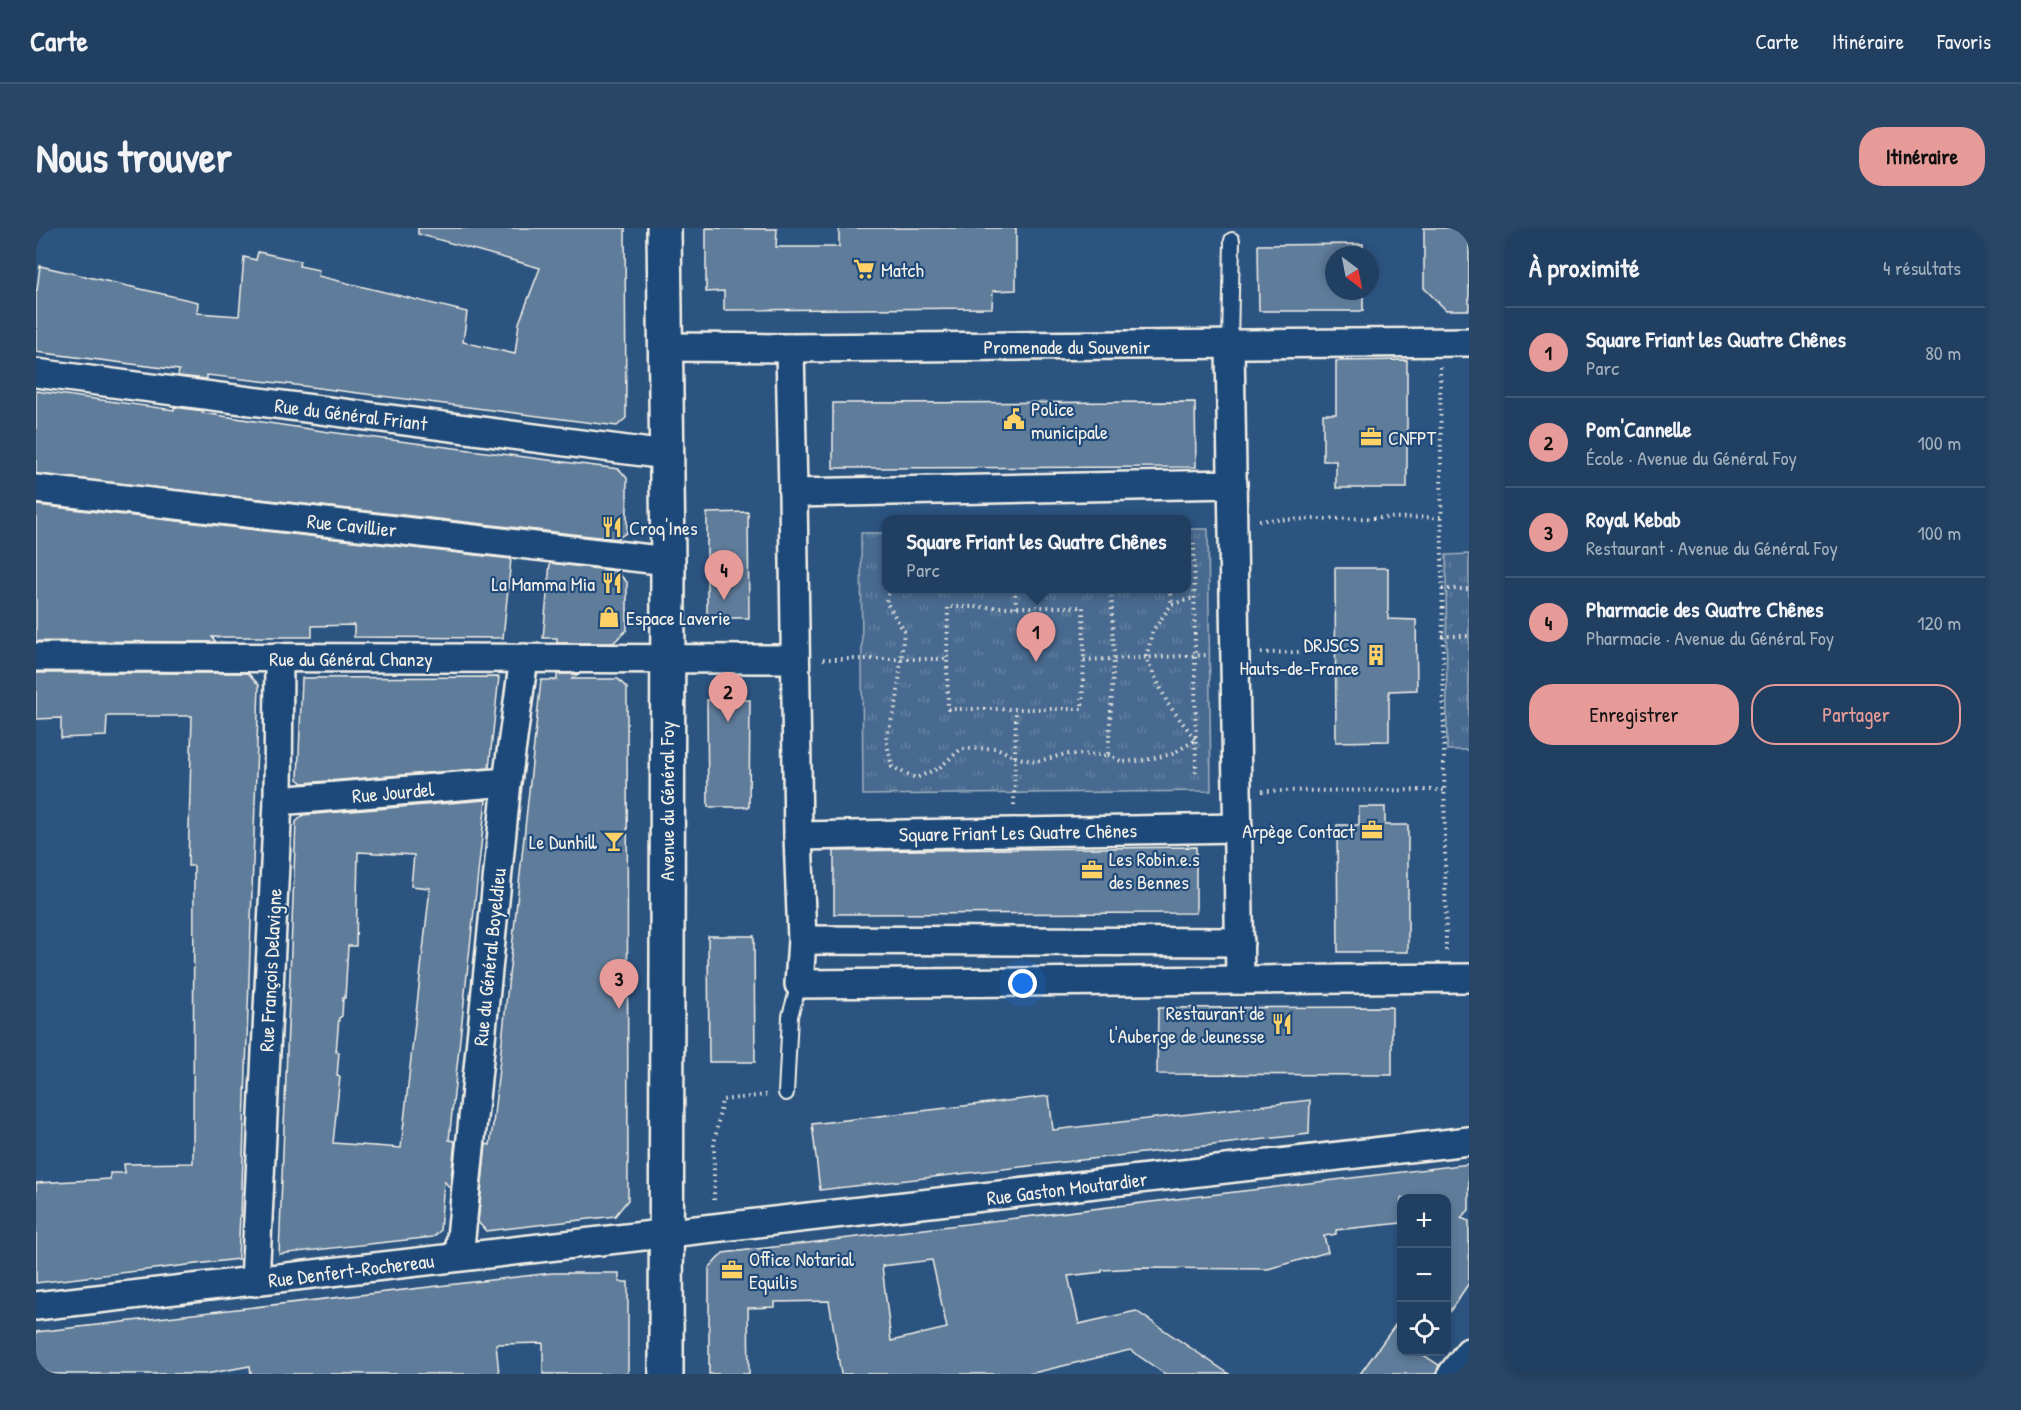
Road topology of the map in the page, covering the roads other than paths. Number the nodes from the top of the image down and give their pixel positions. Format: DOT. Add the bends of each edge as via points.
graph roads {
  1 [pos="664,228"];
  2 [pos="1232,240"];
  3 [pos="1469,342"];
  4 [pos="1230,345"];
  5 [pos="665,347"];
  6 [pos="790,348"];
  7 [pos="36,373"];
  8 [pos="666,455"];
  9 [pos="1233,484"];
  10 [pos="36,489"];
  11 [pos="793,493"];
  12 [pos="668,561"];
  13 [pos="36,657"];
  14 [pos="279,657"];
  15 [pos="524,658"];
  16 [pos="667,659"];
  17 [pos="795,659"];
  18 [pos="507,782"];
  19 [pos="278,801"];
  20 [pos="1238,828"];
  21 [pos="798,836"];
  22 [pos="802,940"];
  23 [pos="1240,942"];
  24 [pos="1458,978"];
  25 [pos="1240,980"];
  26 [pos="800,984"];
  27 [pos="786,1093"];
  28 [pos="1469,1141"];
  29 [pos="665,1234"];
  30 [pos="459,1257"];
  31 [pos="255,1282"];
  32 [pos="36,1306"];
  33 [pos="1469,1352"];
  34 [pos="666,1374"];
  35 [pos="1452,1374"];
  1 -- 5 [label="main road, Avenue du Général Foy"];
  2 -- 4 [label="lane"];
  3 -- 4 [label="street, Promenade du Souvenir"];
  4 -- 6 [label="street, Promenade du Souvenir"];
  4 -- 9 [label="street"];
  5 -- 6 [label="street, Promenade du Souvenir"];
  5 -- 8 [label="main road, Avenue du Général Foy"];
  6 -- 11 [label="street"];
  7 -- 8 [label="street, Rue du Général Friant"];
  8 -- 12 [label="main road, Avenue du Général Foy"];
  9 -- 11 [label="street"];
  9 -- 20 [label="street"];
  10 -- 12 [label="street, Rue Cavillier"];
  11 -- 17 [label="street"];
  12 -- 16 [label="main road, Avenue du Général Foy"];
  13 -- 14 [label="street, Rue du Général Chanzy"];
  14 -- 15 [label="street, Rue du Général Chanzy"];
  14 -- 19 [label="street, Rue François Delavigne"];
  15 -- 16 [label="street, Rue du Général Chanzy"];
  15 -- 18 [label="street, Rue du Général Boyeldieu"];
  16 -- 17 [label="street"];
  16 -- 29 [label="main road, Avenue du Général Foy"];
  17 -- 21 [label="street"];
  18 -- 19 [label="street, Rue Jourdel"];
  18 -- 30 [label="street, Rue du Général Boyeldieu"];
  19 -- 31 [label="street, Rue François Delavigne"];
  20 -- 21 [label="street, Square Friant Les Quatre Chênes"];
  20 -- 23 [label="street"];
  21 -- 22 [label="street"];
  22 -- 23 [label="street"];
  22 -- 26 [label="street"];
  23 -- 25 [label="street"];
  24 -- 25 [label="street"];
  25 -- 26 [label="street"];
  26 -- 27 [label="lane" via="790,1016"];
  28 -- 29 [label="street, Rue Gaston Moutardier"];
  29 -- 30 [label="street, Rue Denfert-Rochereau"];
  29 -- 34 [label="main road, Avenue du Général Foy"];
  30 -- 31 [label="street, Rue Denfert-Rochereau"];
  31 -- 32 [label="street, Rue Denfert-Rochereau"];
  33 -- 35 [label="street"];
}
